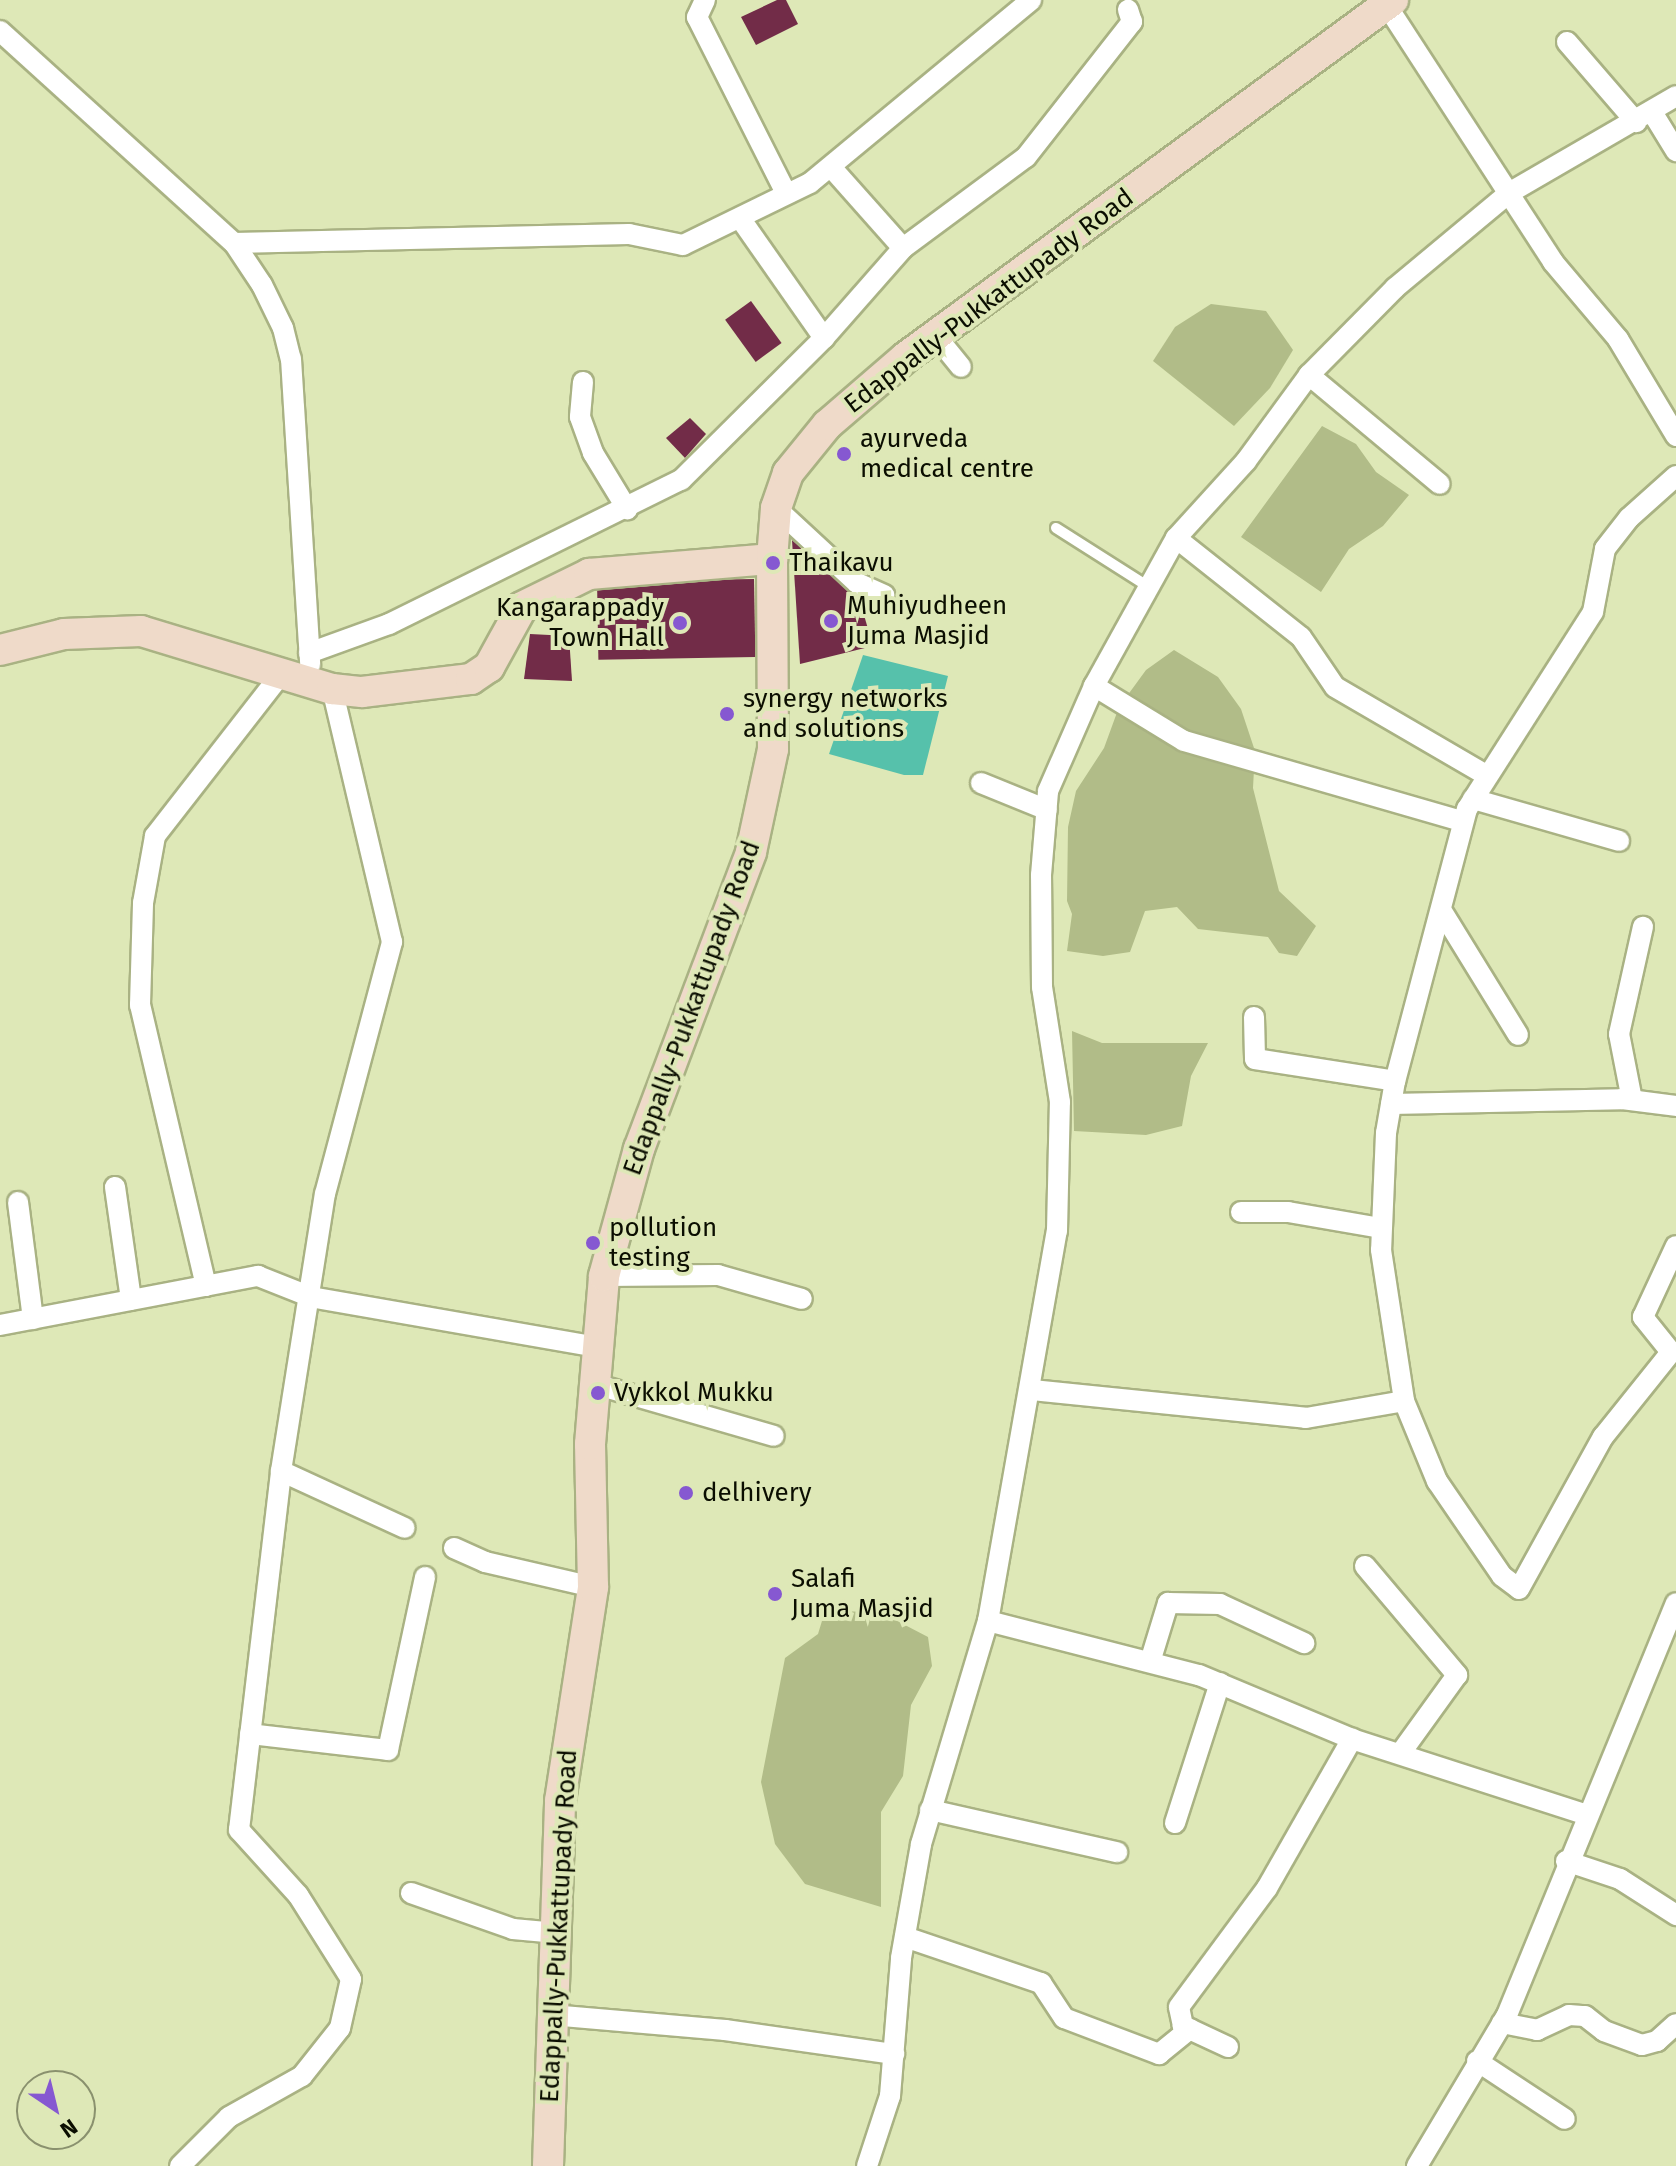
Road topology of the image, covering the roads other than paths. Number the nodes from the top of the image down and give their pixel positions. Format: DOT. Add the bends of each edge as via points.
graph roads {
  1 [pos="705,0"];
  2 [pos="1031,0"];
  3 [pos="1390,3"];
  4 [pos="1128,10"];
  5 [pos="0,31"];
  6 [pos="1567,42"];
  7 [pos="1676,96"];
  8 [pos="1644,117"];
  9 [pos="1676,151"];
  10 [pos="831,167"];
  11 [pos="786,193"];
  12 [pos="1509,193"];
  13 [pos="742,221"];
  14 [pos="234,243"];
  15 [pos="903,248"];
  16 [pos="935,335"];
  17 [pos="824,338"];
  18 [pos="961,367"];
  19 [pos="1309,375"];
  20 [pos="583,382"];
  21 [pos="1676,436"];
  22 [pos="1676,476"];
  23 [pos="1440,484"];
  24 [pos="776,508"];
  25 [pos="627,509"];
  26 [pos="1056,528"];
  27 [pos="1176,538"];
  28 [pos="772,559"];
  29 [pos="1149,587"];
  30 [pos="884,595"];
  31 [pos="0,650"];
  32 [pos="282,673"];
  33 [pos="318,675"];
  34 [pos="1094,686"];
  35 [pos="1486,775"];
  36 [pos="981,783"];
  37 [pos="1473,799"];
  38 [pos="1047,810"];
  39 [pos="1462,821"];
  40 [pos="1619,841"];
  41 [pos="1443,913"];
  42 [pos="1643,927"];
  43 [pos="1254,1017"];
  44 [pos="1518,1035"];
  45 [pos="1395,1081"];
  46 [pos="1632,1100"];
  47 [pos="1391,1104"];
  48 [pos="1676,1106"];
  49 [pos="115,1187"];
  50 [pos="18,1202"];
  51 [pos="1241,1212"];
  52 [pos="1381,1228"];
  53 [pos="1676,1246"];
  54 [pos="604,1276"];
  55 [pos="206,1286"];
  56 [pos="311,1297"];
  57 [pos="802,1299"];
  58 [pos="131,1300"];
  59 [pos="33,1319"];
  60 [pos="0,1325"];
  61 [pos="597,1347"];
  62 [pos="594,1384"];
  63 [pos="1032,1390"];
  64 [pos="1404,1401"];
  65 [pos="774,1436"];
  66 [pos="281,1471"];
  67 [pos="405,1528"];
  68 [pos="454,1548"];
  69 [pos="1365,1566"];
  70 [pos="425,1577"];
  71 [pos="593,1587"];
  72 [pos="1676,1603"];
  73 [pos="988,1621"];
  74 [pos="1304,1643"];
  75 [pos="1150,1662"];
  76 [pos="1220,1683"];
  77 [pos="250,1734"];
  78 [pos="1352,1739"];
  79 [pos="1400,1754"];
  80 [pos="930,1810"];
  81 [pos="1587,1815"];
  82 [pos="1175,1823"];
  83 [pos="1117,1852"];
  84 [pos="1566,1861"];
  85 [pos="411,1893"];
  86 [pos="1676,1915"];
  87 [pos="557,1933"];
  88 [pos="905,1937"];
  89 [pos="551,2015"];
  90 [pos="1502,2023"];
  91 [pos="1676,2024"];
  92 [pos="1190,2029"];
  93 [pos="1228,2047"];
  94 [pos="894,2054"];
  95 [pos="1477,2061"];
  96 [pos="1565,2119"];
  97 [pos="180,2166"];
  98 [pos="548,2166"];
  99 [pos="867,2166"];
  100 [pos="1417,2166"];
  1 -- 11 [label="street" via="697,17"];
  2 -- 10 [label="street"];
  3 -- 12 [label="street"];
  3 -- 16 [label="main road, Edappally-Pukkattupady Road"];
  4 -- 15 [label="street" via="1132,22 1026,157"];
  5 -- 14 [label="street"];
  6 -- 8 [label="street"];
  7 -- 8 [label="street"];
  8 -- 9 [label="street"];
  8 -- 12 [label="street"];
  10 -- 11 [label="street"];
  10 -- 15 [label="street"];
  11 -- 13 [label="street"];
  12 -- 19 [label="street" via="1395,288"];
  12 -- 21 [label="street" via="1553,262 1618,339"];
  13 -- 14 [label="street" via="683,245 629,234"];
  13 -- 17 [label="street"];
  14 -- 33 [label="street" via="262,285 291,359"];
  15 -- 17 [label="street"];
  16 -- 18 [label="street"];
  16 -- 24 [label="main road, Edappally-Pukkattupady Road" via="827,425 788,473"];
  17 -- 25 [label="street" via="681,480"];
  19 -- 23 [label="street"];
  19 -- 27 [label="street" via="1246,461"];
  20 -- 25 [label="street" via="580,417 593,453"];
  22 -- 35 [label="street" via="1629,518 1605,549 1593,612"];
  24 -- 28 [label="main road, Edappally-Pukkattupady Road"];
  24 -- 30 [label="street" via="857,583"];
  25 -- 33 [label="street" via="389,624"];
  26 -- 29 [label="lane"];
  27 -- 29 [label="street"];
  27 -- 35 [label="street" via="1301,637 1335,687"];
  28 -- 33 [label="main road" via="589,574 522,607 489,667 471,679 362,692"];
  28 -- 54 [label="main road, Edappally-Pukkattupady Road" via="773,749 751,852 639,1149"];
  29 -- 34 [label="street"];
  31 -- 32 [label="main road" via="64,634 141,631"];
  32 -- 33 [label="main road"];
  32 -- 55 [label="street" via="155,836 143,903 140,1005"];
  33 -- 56 [label="street" via="391,922 392,942 325,1194"];
  34 -- 38 [label="street" via="1048,791"];
  34 -- 39 [label="street" via="1184,741"];
  35 -- 37 [label="street"];
  36 -- 38 [label="street"];
  37 -- 39 [label="street"];
  37 -- 40 [label="street"];
  38 -- 63 [label="street" via="1041,875 1042,987 1060,1102 1057,1231"];
  39 -- 41 [label="street"];
  41 -- 44 [label="street"];
  41 -- 45 [label="street"];
  42 -- 46 [label="street" via="1619,1034"];
  43 -- 45 [label="street" via="1255,1059"];
  45 -- 47 [label="street"];
  46 -- 47 [label="street"];
  46 -- 48 [label="street"];
  47 -- 52 [label="street"];
  49 -- 58 [label="street"];
  50 -- 59 [label="street"];
  51 -- 52 [label="street" via="1288,1212"];
  52 -- 64 [label="street"];
  53 -- 64 [label="street" via="1643,1317 1671,1352 1603,1437 1519,1589 1502,1576 1437,1481"];
  54 -- 57 [label="street" via="718,1275"];
  54 -- 61 [label="main road, Edappally-Pukkattupady Road"];
  55 -- 56 [label="street" via="258,1276"];
  55 -- 58 [label="street"];
  56 -- 61 [label="street"];
  56 -- 66 [label="street"];
  58 -- 59 [label="street"];
  59 -- 60 [label="street"];
  61 -- 62 [label="main road, Edappally-Pukkattupady Road"];
  62 -- 65 [label="street"];
  62 -- 71 [label="main road, Edappally-Pukkattupady Road"];
  63 -- 64 [label="street" via="1306,1418"];
  63 -- 73 [label="street"];
  66 -- 67 [label="street"];
  66 -- 77 [label="street"];
  68 -- 71 [label="street" via="485,1562"];
  69 -- 79 [label="street" via="1457,1675"];
  70 -- 77 [label="street" via="388,1750"];
  71 -- 87 [label="main road, Edappally-Pukkattupady Road" via="560,1801"];
  72 -- 81 [label="street"];
  73 -- 75 [label="street"];
  73 -- 80 [label="street"];
  74 -- 75 [label="street" via="1220,1604 1168,1603"];
  75 -- 76 [label="street"];
  76 -- 78 [label="street"];
  76 -- 82 [label="street"];
  77 -- 97 [label="street" via="239,1830 298,1895 351,1979 340,2028 302,2076 229,2117"];
  78 -- 79 [label="street"];
  78 -- 92 [label="street" via="1267,1888 1179,2007 1183,2026"];
  79 -- 81 [label="street"];
  80 -- 83 [label="street"];
  80 -- 88 [label="street"];
  81 -- 84 [label="street"];
  84 -- 86 [label="street" via="1620,1879"];
  84 -- 90 [label="street"];
  85 -- 87 [label="street" via="513,1929"];
  87 -- 89 [label="main road, Edappally-Pukkattupady Road"];
  88 -- 92 [label="street" via="1041,1983 1064,2018 1159,2054"];
  88 -- 94 [label="street"];
  89 -- 94 [label="street" via="725,2030"];
  89 -- 98 [label="main road, Edappally-Pukkattupady Road"];
  90 -- 91 [label="street" via="1537,2030 1569,2015 1585,2016 1604,2031 1642,2045 1657,2041"];
  90 -- 95 [label="street"];
  92 -- 93 [label="street"];
  94 -- 99 [label="street" via="890,2096"];
  95 -- 96 [label="street"];
  95 -- 100 [label="street"];
}
